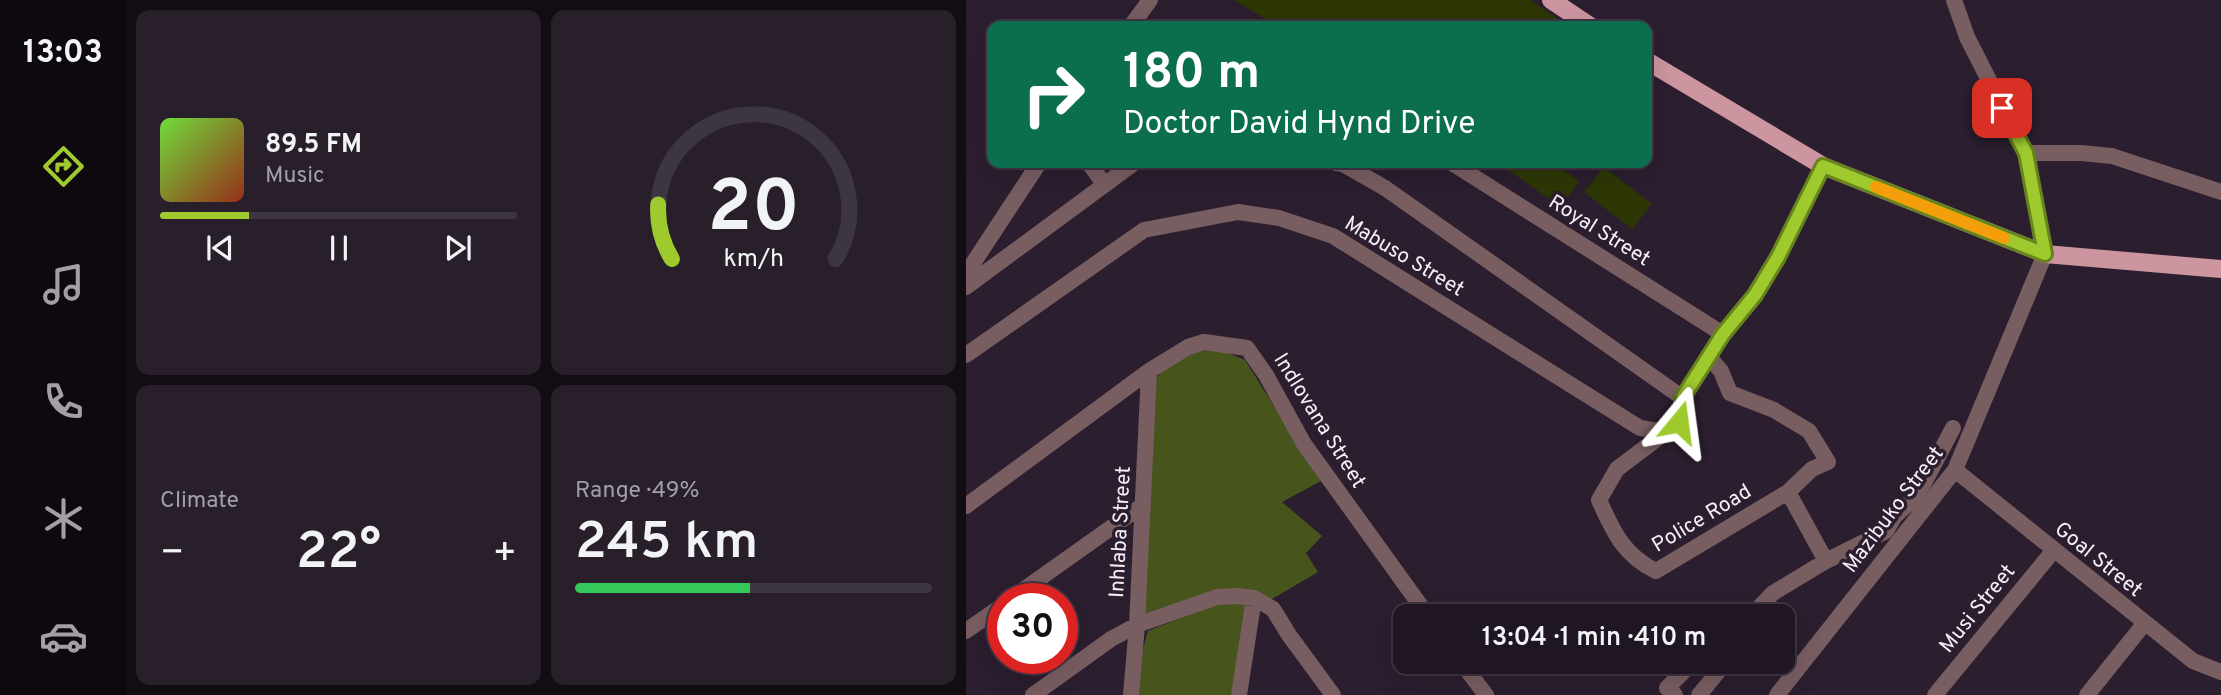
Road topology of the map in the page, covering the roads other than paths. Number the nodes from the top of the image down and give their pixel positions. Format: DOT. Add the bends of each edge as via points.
graph roads {
  1 [pos="1150,0"];
  2 [pos="1550,0"];
  3 [pos="1954,0"];
  4 [pos="1135,21"];
  5 [pos="1582,21"];
  6 [pos="1652,64"];
  7 [pos="2026,153"];
  8 [pos="1823,166"];
  9 [pos="1037,168"];
  10 [pos="1093,168"];
  11 [pos="1127,168"];
  12 [pos="1350,168"];
  13 [pos="1460,168"];
  14 [pos="1104,184"];
  15 [pos="2221,192"];
  16 [pos="2045,254"];
  17 [pos="2221,269"];
  18 [pos="966,274"];
  19 [pos="966,287"];
  20 [pos="1723,334"];
  21 [pos="966,355"];
  22 [pos="1709,356"];
  23 [pos="1149,371"];
  24 [pos="1683,397"];
  25 [pos="1953,428"];
  26 [pos="1664,432"];
  27 [pos="1955,470"];
  28 [pos="1788,492"];
  29 [pos="1143,505"];
  30 [pos="966,506"];
  31 [pos="2054,550"];
  32 [pos="1826,561"];
  33 [pos="1033,583"];
  34 [pos="1254,598"];
  35 [pos="1419,604"];
  36 [pos="1762,604"];
  37 [pos="987,616"];
  38 [pos="2144,624"];
  39 [pos="1137,625"];
  40 [pos="966,631"];
  41 [pos="2221,672"];
  42 [pos="1470,674"];
  43 [pos="1680,674"];
  44 [pos="1712,674"];
  45 [pos="1033,695"];
  46 [pos="1131,695"];
  47 [pos="1239,695"];
  48 [pos="1333,695"];
  49 [pos="1486,695"];
  50 [pos="1675,695"];
  51 [pos="1699,695"];
  52 [pos="1777,695"];
  53 [pos="1935,695"];
  54 [pos="2087,695"];
  1 -- 4 [label="street"];
  2 -- 5 [label="main road"];
  3 -- 7 [label="street"];
  6 -- 8 [label="main road"];
  7 -- 15 [label="street" via="2112,156"];
  7 -- 16 [label="street"];
  8 -- 16 [label="main road"];
  8 -- 20 [label="street, Police Road" via="1778,257"];
  9 -- 18 [label="street"];
  10 -- 14 [label="street"];
  11 -- 14 [label="street"];
  12 -- 24 [label="street"];
  13 -- 20 [label="street, Royal Street"];
  14 -- 19 [label="street"];
  16 -- 17 [label="main road"];
  16 -- 27 [label="street, Mazibuko Street"];
  20 -- 22 [label="street, Police Road"];
  21 -- 26 [label="street, Mabuso Street" via="1144,230 1238,212 1279,218 1333,236 1640,428"];
  22 -- 24 [label="street, Police Road"];
  22 -- 28 [label="street, Police Road" via="1730,393 1774,410 1809,431 1828,462 1812,469"];
  23 -- 29 [label="street, Inhlaba Street"];
  23 -- 30 [label="street, Indlovana Street"];
  23 -- 35 [label="street, Indlovana Street" via="1204,342 1247,348 1304,444"];
  24 -- 26 [label="street, Police Road" via="1679,422"];
  25 -- 32 [label="street" via="1924,483 1886,531"];
  26 -- 28 [label="street, Police Road" via="1617,469 1599,500 1617,539 1639,563 1656,571"];
  27 -- 31 [label="street, Goal Street"];
  27 -- 52 [label="street, Mazibuko Street"];
  28 -- 32 [label="street"];
  29 -- 33 [label="street"];
  29 -- 39 [label="street, Inhlaba Street"];
  31 -- 38 [label="street, Goal Street"];
  31 -- 53 [label="street, Musi Street"];
  32 -- 36 [label="street"];
  34 -- 39 [label="street" via="1217,597"];
  34 -- 47 [label="street"];
  34 -- 48 [label="street" via="1273,609"];
  37 -- 40 [label="street"];
  38 -- 41 [label="street, Goal Street" via="2193,661"];
  38 -- 54 [label="street"];
  39 -- 45 [label="street"];
  39 -- 46 [label="street, Inhlaba Street"];
  42 -- 49 [label="street"];
  43 -- 50 [label="street" via="1667,688"];
  44 -- 51 [label="street"];
}
